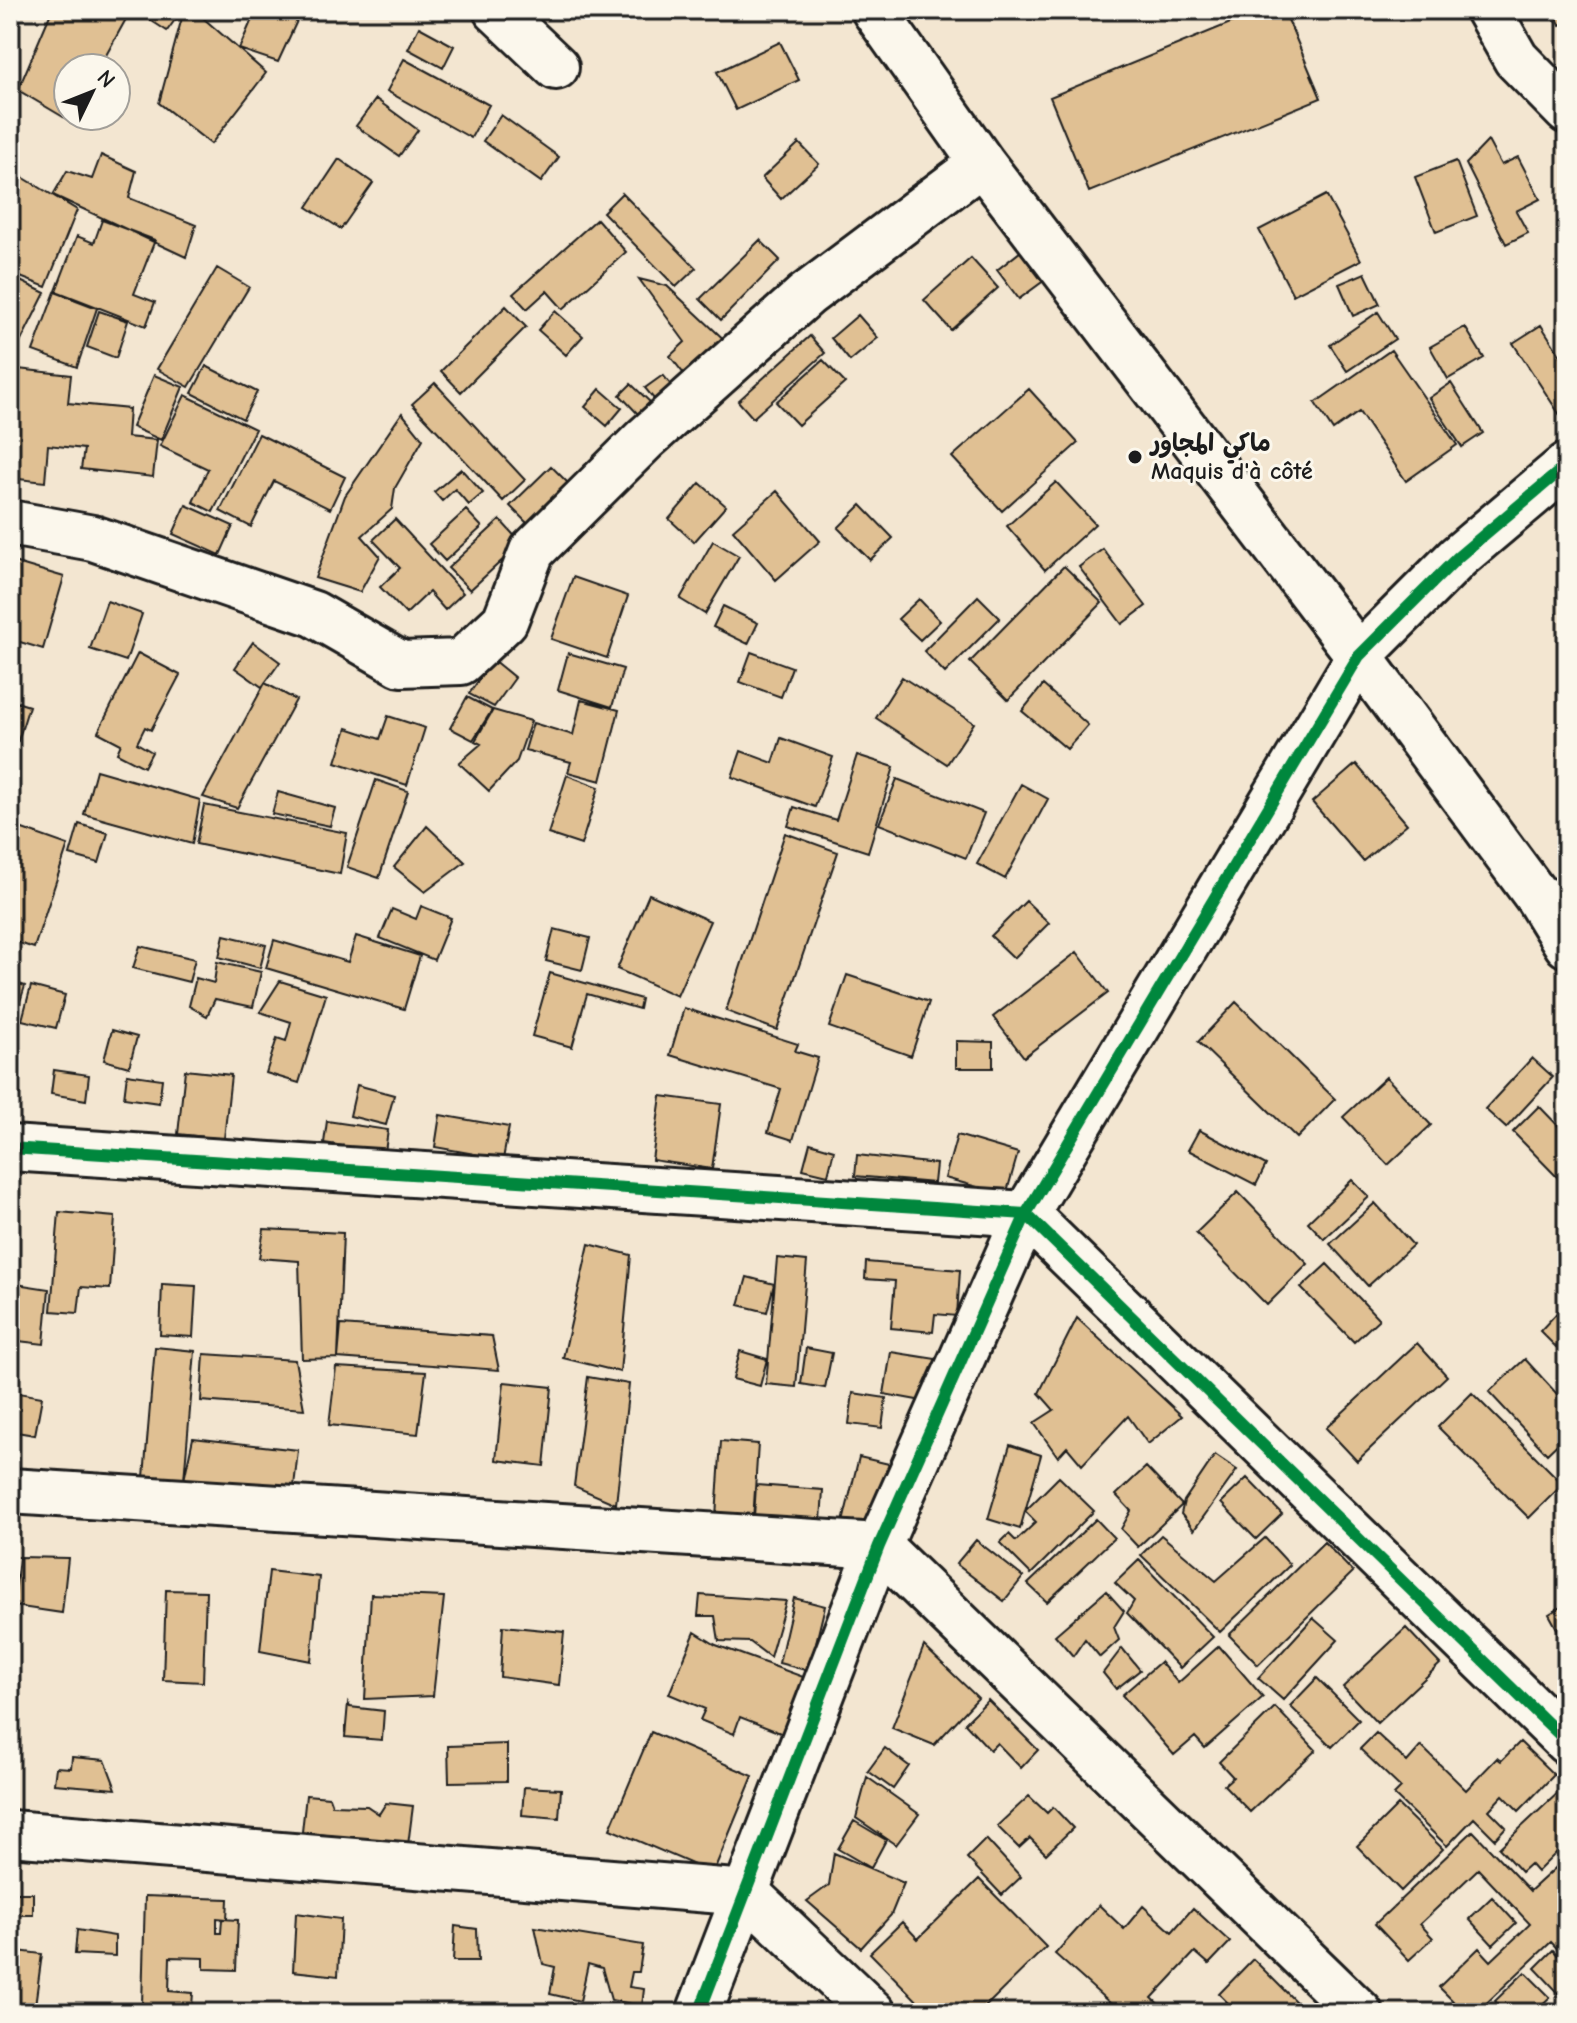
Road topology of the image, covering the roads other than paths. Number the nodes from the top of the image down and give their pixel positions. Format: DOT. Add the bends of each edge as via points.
graph roads {
  1 [pos="496,10"];
  2 [pos="874,10"];
  3 [pos="1488,10"];
  4 [pos="556,67"];
  5 [pos="1567,111"];
  6 [pos="982,163"];
  7 [pos="1567,465"];
  8 [pos="10,523"];
  9 [pos="1359,656"];
  10 [pos="1553,902"];
  11 [pos="1567,945"];
  12 [pos="10,1148"];
  13 [pos="1026,1214"];
  14 [pos="10,1491"];
  15 [pos="879,1546"];
  16 [pos="1567,1742"];
  17 [pos="10,1833"];
  18 [pos="747,1893"];
  19 [pos="699,2013"];
  20 [pos="873,2013"];
  21 [pos="1360,2013"];
  1 -- 4 [label="street"];
  2 -- 6 [label="street"];
  3 -- 5 [label="street" via="1516,59"];
  6 -- 8 [label="street" via="806,295 645,439 532,551 505,621 461,662 401,664 314,614 93,538"];
  6 -- 9 [label="street"];
  7 -- 9 [label="street" via="1458,557"];
  9 -- 10 [label="street"];
  9 -- 13 [label="street"];
  10 -- 11 [label="street"];
  12 -- 13 [label="street"];
  13 -- 15 [label="street"];
  13 -- 16 [label="street"];
  14 -- 15 [label="street"];
  15 -- 18 [label="street"];
  15 -- 21 [label="street"];
  17 -- 18 [label="street"];
  18 -- 19 [label="street"];
  18 -- 20 [label="street"];
}
